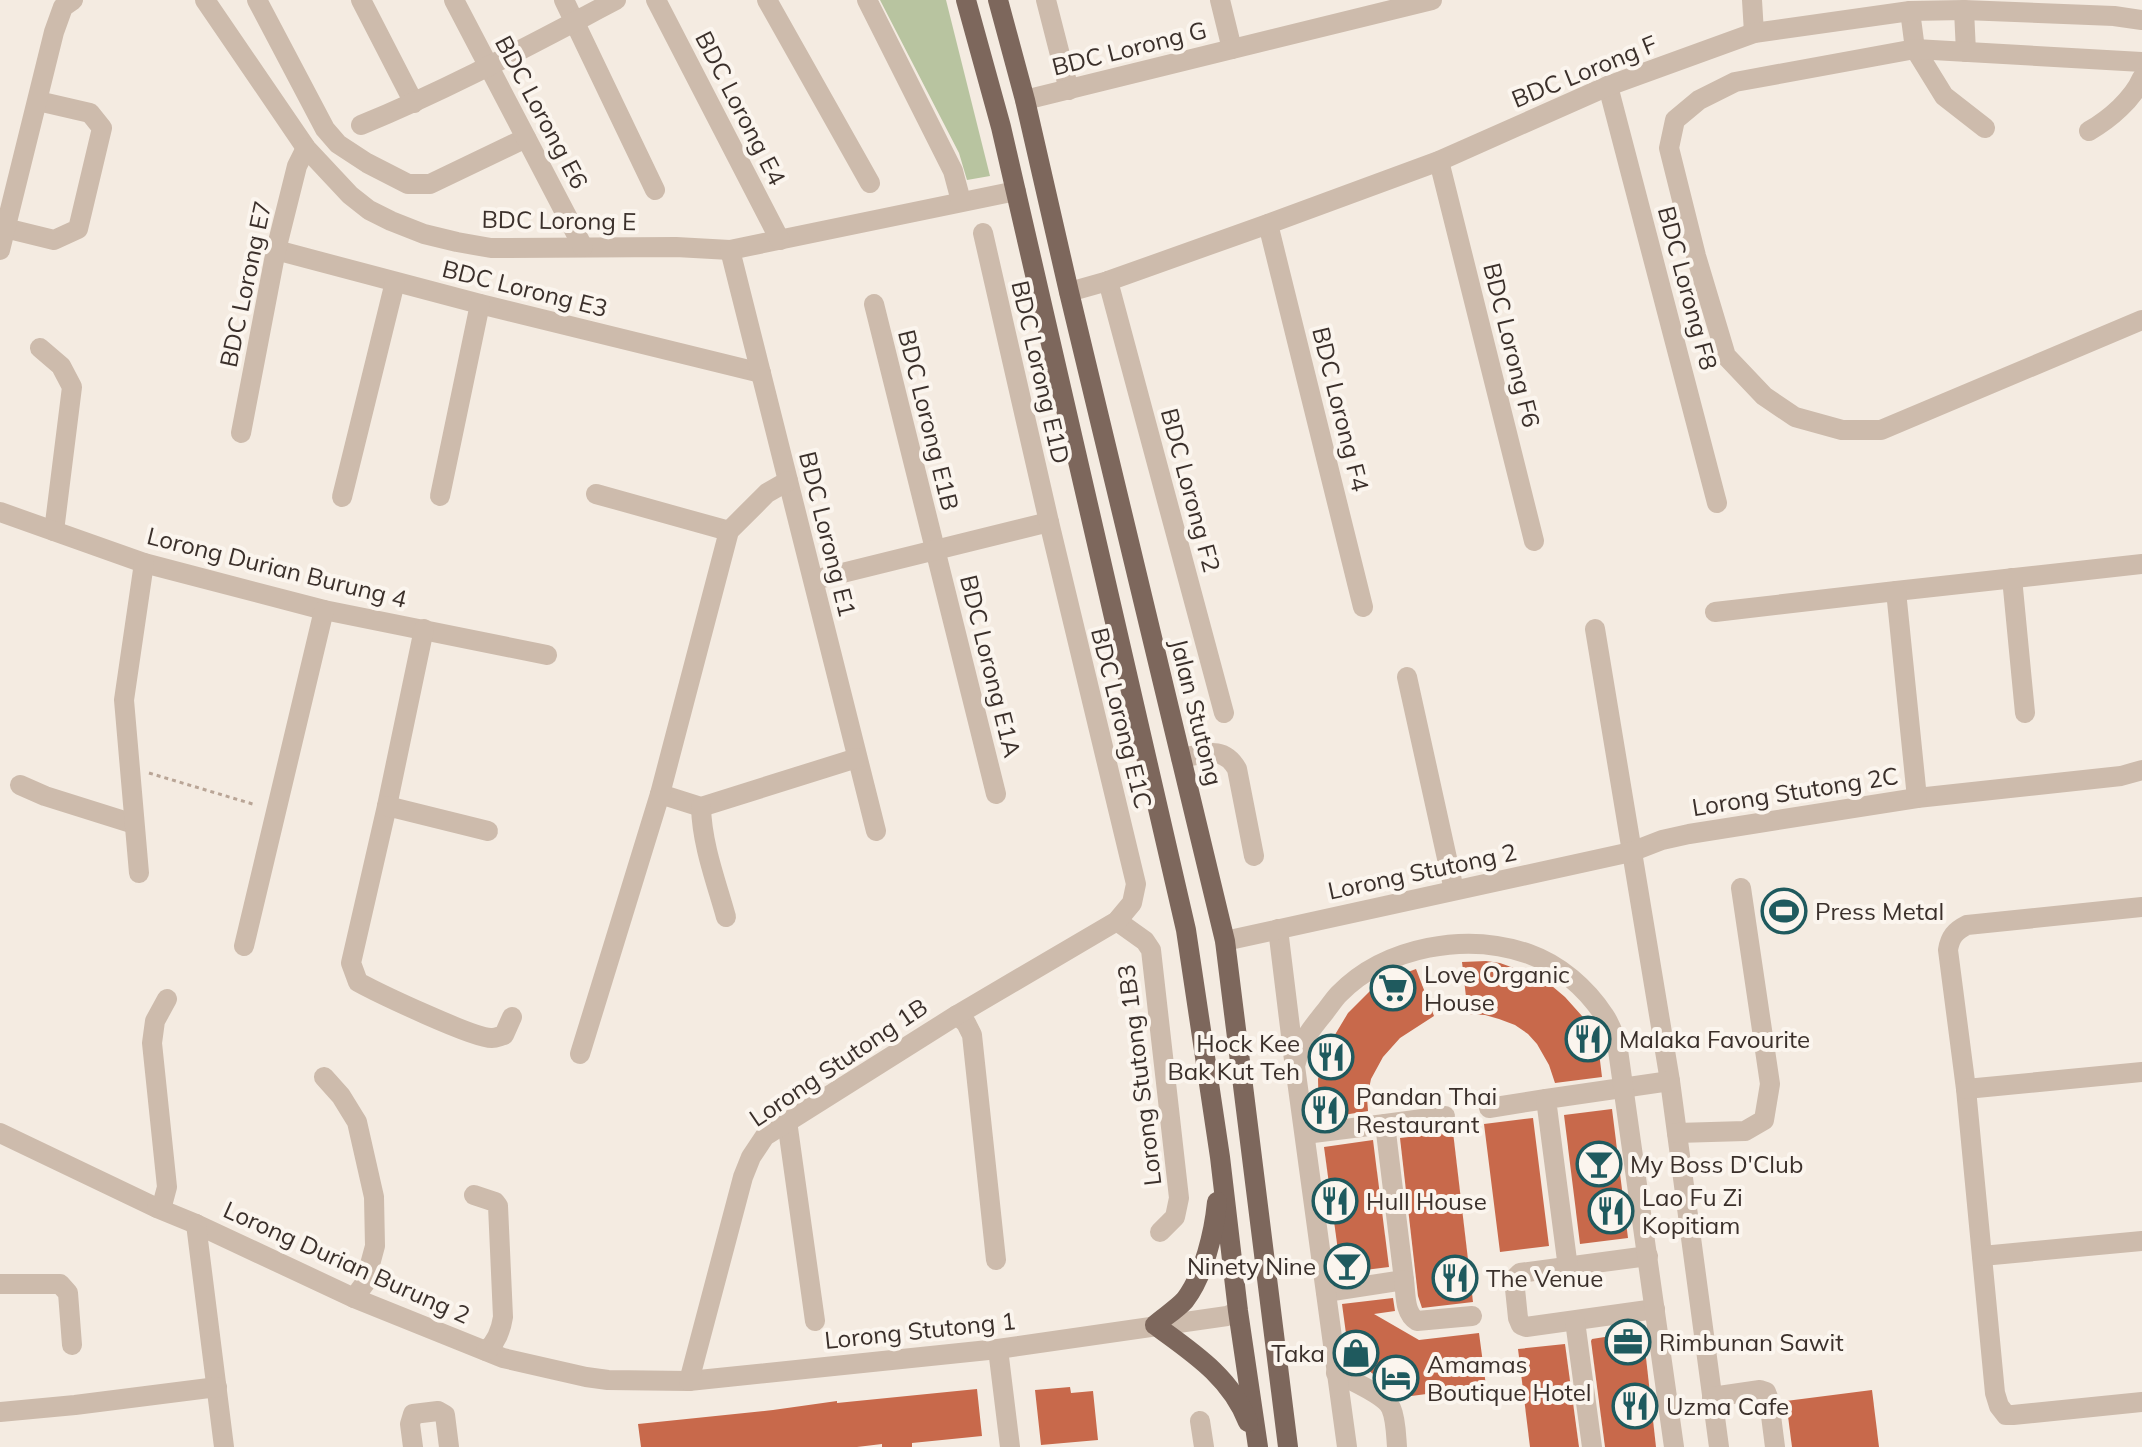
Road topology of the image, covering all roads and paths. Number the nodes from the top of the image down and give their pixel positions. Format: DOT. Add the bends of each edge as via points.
graph roads {
  1 [pos="73,0"];
  2 [pos="205,0"];
  3 [pos="257,0"];
  4 [pos="361,0"];
  5 [pos="454,0"];
  6 [pos="564,0"];
  7 [pos="616,0"];
  8 [pos="656,0"];
  9 [pos="767,0"];
  10 [pos="867,0"];
  11 [pos="966,0"];
  12 [pos="998,0"];
  13 [pos="1046,0"];
  14 [pos="1220,0"];
  15 [pos="1432,0"];
  16 [pos="1752,0"];
  17 [pos="1406,3"];
  18 [pos="1936,5"];
  19 [pos="2114,8"];
  20 [pos="1964,10"];
  21 [pos="1910,11"];
  22 [pos="2142,20"];
  23 [pos="575,22"];
  24 [pos="1754,33"];
  25 [pos="1232,49"];
  26 [pos="1915,49"];
  27 [pos="1966,52"];
  28 [pos="2142,62"];
  29 [pos="489,67"];
  30 [pos="2142,78"];
  31 [pos="1608,86"];
  32 [pos="1069,90"];
  33 [pos="1025,100"];
  34 [pos="38,101"];
  35 [pos="414,103"];
  36 [pos="361,125"];
  37 [pos="1001,127"];
  38 [pos="1985,128"];
  39 [pos="2089,131"];
  40 [pos="526,138"];
  41 [pos="306,148"];
  42 [pos="1439,161"];
  43 [pos="870,183"];
  44 [pos="655,190"];
  45 [pos="1016,191"];
  46 [pos="961,201"];
  47 [pos="1268,224"];
  48 [pos="5,228"];
  49 [pos="983,233"];
  50 [pos="780,240"];
  51 [pos="583,247"];
  52 [pos="0,250"];
  53 [pos="276,250"];
  54 [pos="730,250"];
  55 [pos="1108,281"];
  56 [pos="395,282"];
  57 [pos="1069,292"];
  58 [pos="480,304"];
  59 [pos="874,304"];
  60 [pos="2142,320"];
  61 [pos="40,348"];
  62 [pos="761,373"];
  63 [pos="241,433"];
  64 [pos="788,481"];
  65 [pos="596,494"];
  66 [pos="440,496"];
  67 [pos="342,497"];
  68 [pos="1717,503"];
  69 [pos="0,512"];
  70 [pos="1049,522"];
  71 [pos="54,531"];
  72 [pos="729,531"];
  73 [pos="1534,541"];
  74 [pos="935,550"];
  75 [pos="144,563"];
  76 [pos="2142,564"];
  77 [pos="2012,578"];
  78 [pos="814,580"];
  79 [pos="1896,591"];
  80 [pos="1363,607"];
  81 [pos="324,610"];
  82 [pos="1715,612"];
  83 [pos="424,629"];
  84 [pos="1595,629"];
  85 [pos="547,655"];
  86 [pos="1407,677"];
  87 [pos="1224,713"];
  88 [pos="2025,713"];
  89 [pos="857,758"];
  90 [pos="1181,758"];
  91 [pos="130,767"];
  92 [pos="2142,770"];
  93 [pos="20,785"];
  94 [pos="660,794"];
  95 [pos="996,794"];
  96 [pos="1917,798"];
  97 [pos="387,806"];
  98 [pos="701,807"];
  99 [pos="277,811"];
  100 [pos="134,824"];
  101 [pos="488,831"];
  102 [pos="876,831"];
  103 [pos="1631,852"];
  104 [pos="1254,856"];
  105 [pos="139,873"];
  106 [pos="1741,888"];
  107 [pos="1454,890"];
  108 [pos="2142,907"];
  109 [pos="726,917"];
  110 [pos="1117,921"];
  111 [pos="1278,929"];
  112 [pos="1225,941"];
  113 [pos="244,946"];
  114 [pos="167,999"];
  115 [pos="957,1015"];
  116 [pos="512,1017"];
  117 [pos="580,1054"];
  118 [pos="1295,1066"];
  119 [pos="2142,1072"];
  120 [pos="1241,1073"];
  121 [pos="324,1077"];
  122 [pos="1670,1081"];
  123 [pos="1625,1088"];
  124 [pos="1966,1089"];
  125 [pos="1546,1099"];
  126 [pos="1489,1108"];
  127 [pos="1445,1116"];
  128 [pos="787,1121"];
  129 [pos="1385,1124"];
  130 [pos="0,1133"];
  131 [pos="1677,1133"];
  132 [pos="1305,1134"];
  133 [pos="1220,1157"];
  134 [pos="474,1195"];
  135 [pos="157,1208"];
  136 [pos="196,1224"];
  137 [pos="1160,1232"];
  138 [pos="2142,1241"];
  139 [pos="1648,1256"];
  140 [pos="1982,1256"];
  141 [pos="996,1260"];
  142 [pos="1568,1268"];
  143 [pos="1404,1280"];
  144 [pos="0,1284"];
  145 [pos="1326,1292"];
  146 [pos="354,1298"];
  147 [pos="1655,1309"];
  148 [pos="1238,1311"];
  149 [pos="1472,1316"];
  150 [pos="815,1321"];
  151 [pos="1575,1321"];
  152 [pos="1155,1325"];
  153 [pos="72,1345"];
  154 [pos="998,1349"];
  155 [pos="486,1351"];
  156 [pos="1336,1373"];
  157 [pos="689,1381"];
  158 [pos="217,1387"];
  159 [pos="1712,1397"];
  160 [pos="2142,1402"];
  161 [pos="0,1412"];
  162 [pos="1200,1421"];
  163 [pos="1258,1445"];
  164 [pos="224,1447"];
  165 [pos="413,1447"];
  166 [pos="449,1447"];
  167 [pos="1010,1447"];
  168 [pos="1204,1447"];
  169 [pos="1288,1447"];
  170 [pos="1347,1447"];
  171 [pos="1397,1447"];
  172 [pos="1592,1447"];
  173 [pos="1674,1447"];
  174 [pos="1719,1447"];
  175 [pos="1775,1447"];
  1 -- 34 [label="street" via="63,7 54,32"];
  2 -- 41 [label="street, BDC Lorong E"];
  3 -- 40 [label="street" via="325,129 367,163 408,184 430,184"];
  4 -- 35 [label="street"];
  5 -- 29 [label="street, BDC Lorong E6"];
  6 -- 23 [label="street"];
  7 -- 23 [label="street"];
  8 -- 50 [label="street, BDC Lorong E4"];
  9 -- 43 [label="street"];
  10 -- 46 [label="street" via="953,171"];
  11 -- 37 [label="main road"];
  12 -- 33 [label="main road, Jalan Stutong"];
  13 -- 32 [label="street"];
  14 -- 25 [label="street"];
  15 -- 17 [label="street, BDC Lorong G"];
  16 -- 24 [label="street"];
  17 -- 25 [label="street, BDC Lorong G"];
  18 -- 20 [label="street, BDC Lorong F"];
  18 -- 21 [label="street, BDC Lorong F"];
  19 -- 20 [label="street, BDC Lorong F"];
  19 -- 22 [label="street, BDC Lorong F"];
  20 -- 27 [label="street"];
  21 -- 24 [label="street, BDC Lorong F"];
  21 -- 26 [label="street"];
  23 -- 29 [label="street"];
  23 -- 44 [label="street"];
  24 -- 31 [label="street, BDC Lorong F"];
  25 -- 32 [label="street, BDC Lorong G"];
  26 -- 27 [label="street"];
  26 -- 38 [label="street" via="1944,96"];
  26 -- 60 [label="street" via="1735,82 1699,100 1675,120 1669,148 1726,356 1764,396 1795,417 1842,430 1881,430"];
  27 -- 28 [label="street"];
  29 -- 35 [label="street"];
  29 -- 40 [label="street, BDC Lorong E6"];
  30 -- 39 [label="street" via="2137,89"];
  31 -- 42 [label="street, BDC Lorong F"];
  31 -- 68 [label="street, BDC Lorong F8"];
  32 -- 33 [label="street, BDC Lorong G"];
  33 -- 37 [label="main road" via="1007,112"];
  33 -- 57 [label="main road, Jalan Stutong"];
  34 -- 48 [label="street"];
  34 -- 48 [label="street" via="90,113 102,128 78,229 54,240"];
  35 -- 36 [label="street"];
  37 -- 45 [label="main road"];
  40 -- 51 [label="street, BDC Lorong E6"];
  41 -- 51 [label="street, BDC Lorong E" via="369,210 424,234 491,248"];
  41 -- 53 [label="street, BDC Lorong E7"];
  42 -- 47 [label="street, BDC Lorong F"];
  42 -- 73 [label="street, BDC Lorong F6"];
  45 -- 46 [label="street, BDC Lorong E"];
  45 -- 133 [label="main road" via="1186,930"];
  46 -- 50 [label="street, BDC Lorong E"];
  47 -- 55 [label="street, BDC Lorong F"];
  47 -- 80 [label="street, BDC Lorong F4"];
  48 -- 52 [label="street"];
  49 -- 70 [label="street, BDC Lorong E1D"];
  50 -- 54 [label="street, BDC Lorong E"];
  51 -- 54 [label="street, BDC Lorong E"];
  53 -- 56 [label="street, BDC Lorong E3"];
  53 -- 63 [label="street, BDC Lorong E7"];
  54 -- 62 [label="street, BDC Lorong E1"];
  55 -- 57 [label="street, BDC Lorong F"];
  55 -- 87 [label="street, BDC Lorong F2"];
  56 -- 58 [label="street, BDC Lorong E3"];
  56 -- 67 [label="street"];
  57 -- 90 [label="main road, Jalan Stutong"];
  58 -- 62 [label="street, BDC Lorong E3"];
  58 -- 66 [label="street"];
  59 -- 74 [label="street, BDC Lorong E1B"];
  61 -- 71 [label="street" via="61,366 72,387"];
  62 -- 64 [label="street, BDC Lorong E1"];
  64 -- 72 [label="street" via="767,493"];
  64 -- 78 [label="street, BDC Lorong E1"];
  65 -- 72 [label="street"];
  69 -- 71 [label="street, Lorong Durian Burung 4"];
  70 -- 74 [label="street"];
  70 -- 110 [label="street, BDC Lorong E1C" via="1136,884 1132,903"];
  71 -- 75 [label="street, Lorong Durian Burung 4"];
  72 -- 94 [label="street"];
  74 -- 78 [label="street"];
  74 -- 95 [label="street, BDC Lorong E1A"];
  75 -- 81 [label="street, Lorong Durian Burung 4"];
  75 -- 91 [label="street" via="124,700"];
  76 -- 77 [label="street"];
  77 -- 79 [label="street"];
  77 -- 88 [label="street"];
  78 -- 89 [label="street, BDC Lorong E1"];
  79 -- 82 [label="street"];
  79 -- 96 [label="street, Lorong Stutong 2C"];
  81 -- 83 [label="street, Lorong Durian Burung 4"];
  81 -- 99 [label="street"];
  83 -- 85 [label="street, Lorong Durian Burung 4"];
  83 -- 97 [label="street"];
  84 -- 103 [label="street"];
  86 -- 107 [label="street"];
  89 -- 98 [label="street"];
  89 -- 102 [label="street, BDC Lorong E1"];
  90 -- 104 [label="street" via="1223,753 1231,758"];
  90 -- 112 [label="main road, Jalan Stutong"];
  91 -- 99 [label="path"];
  91 -- 100 [label="street"];
  92 -- 96 [label="street"];
  93 -- 100 [label="street"];
  94 -- 98 [label="street"];
  94 -- 117 [label="street"];
  96 -- 103 [label="street, Lorong Stutong 2C" via="1689,834"];
  97 -- 101 [label="street"];
  97 -- 116 [label="street" via="351,963 358,982 490,1038 504,1035"];
  98 -- 109 [label="street"];
  99 -- 113 [label="street"];
  100 -- 105 [label="street"];
  103 -- 107 [label="street, Lorong Stutong 2"];
  103 -- 122 [label="street"];
  106 -- 131 [label="street" via="1770,1084 1764,1120 1745,1131"];
  107 -- 111 [label="street, Lorong Stutong 2"];
  108 -- 124 [label="street" via="1957,930 1948,950"];
  110 -- 115 [label="street, Lorong Stutong 1B"];
  110 -- 137 [label="street, Lorong Stutong 1B3" via="1151,950 1179,1198 1175,1217"];
  111 -- 112 [label="street, Lorong Stutong 2"];
  111 -- 118 [label="street"];
  112 -- 120 [label="main road, Jalan Stutong"];
  114 -- 135 [label="street" via="155,1021 152,1043 167,1187"];
  115 -- 128 [label="street, Lorong Stutong 1B"];
  115 -- 141 [label="street" via="972,1035"];
  118 -- 123 [label="street" via="1318,1020 1340,993 1370,971 1423,947 1472,944 1529,954 1563,971 1585,991 1606,1017 1617,1043"];
  118 -- 132 [label="street"];
  119 -- 124 [label="street"];
  120 -- 148 [label="main road" via="1240,1139 1261,1283 1254,1298"];
  120 -- 169 [label="main road, Jalan Stutong"];
  121 -- 146 [label="street" via="357,1122 374,1197 375,1246 365,1283"];
  122 -- 123 [label="street"];
  122 -- 131 [label="street"];
  123 -- 125 [label="street"];
  123 -- 139 [label="street"];
  124 -- 140 [label="street"];
  125 -- 126 [label="street"];
  125 -- 142 [label="street"];
  127 -- 129 [label="street"];
  128 -- 150 [label="street"];
  128 -- 157 [label="street, Lorong Stutong 1B" via="765,1136 743,1177"];
  129 -- 132 [label="street"];
  129 -- 143 [label="street"];
  130 -- 135 [label="street, Lorong Durian Burung 2"];
  131 -- 159 [label="street"];
  132 -- 145 [label="street"];
  133 -- 148 [label="main road"];
  133 -- 152 [label="main road" via="1215,1225 1201,1269 1184,1301"];
  134 -- 155 [label="street" via="498,1206 503,1317"];
  135 -- 136 [label="street, Lorong Durian Burung 2"];
  136 -- 146 [label="street, Lorong Durian Burung 2"];
  136 -- 158 [label="street"];
  138 -- 140 [label="street"];
  139 -- 142 [label="street"];
  139 -- 147 [label="street"];
  140 -- 160 [label="street" via="1995,1393 2006,1415"];
  142 -- 151 [label="street" via="1515,1276 1518,1318 1526,1327"];
  143 -- 145 [label="street"];
  143 -- 149 [label="street" via="1408,1312 1417,1321"];
  144 -- 153 [label="street" via="60,1284 68,1293"];
  145 -- 156 [label="street"];
  146 -- 155 [label="street, Lorong Durian Burung 2"];
  147 -- 151 [label="street"];
  147 -- 173 [label="street"];
  148 -- 152 [label="street, Lorong Stutong 1"];
  148 -- 163 [label="main road"];
  151 -- 172 [label="street"];
  152 -- 154 [label="street, Lorong Stutong 1"];
  152 -- 163 [label="main road" via="1223,1379 1241,1404"];
  154 -- 157 [label="street, Lorong Stutong 1"];
  154 -- 167 [label="street"];
  155 -- 157 [label="street, Lorong Durian Burung 2" via="586,1377"];
  156 -- 170 [label="street"];
  156 -- 171 [label="street" via="1390,1405"];
  158 -- 161 [label="street"];
  158 -- 164 [label="street"];
  159 -- 174 [label="street"];
  159 -- 175 [label="street" via="1766,1392"];
  162 -- 168 [label="street"];
  165 -- 166 [label="street" via="413,1414 438,1411 445,1415"];
}
